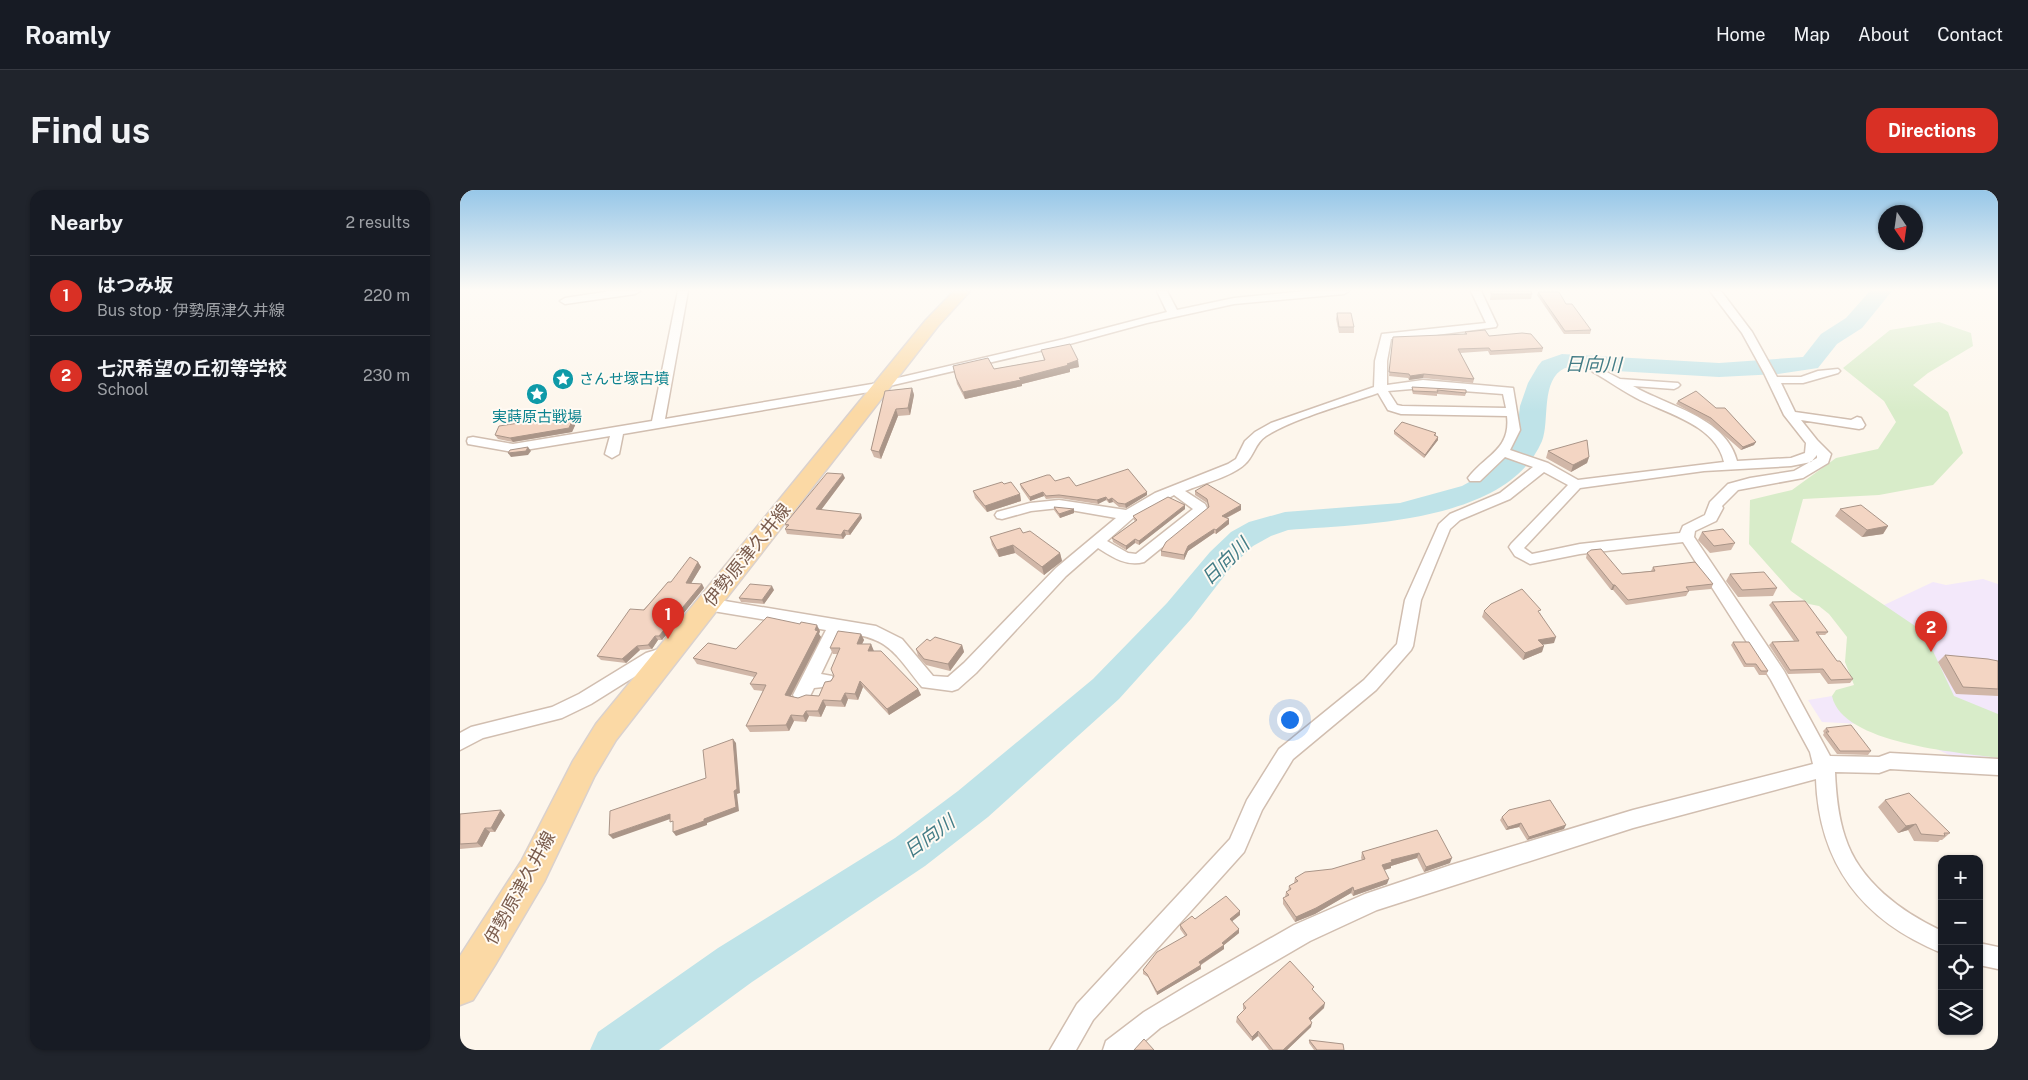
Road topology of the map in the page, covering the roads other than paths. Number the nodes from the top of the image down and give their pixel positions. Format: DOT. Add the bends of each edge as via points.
graph roads {
  1 [pos="676,331"];
  2 [pos="926,331"];
  3 [pos="1106,331"];
  4 [pos="1463,331"];
  5 [pos="1746,331"];
  6 [pos="1597,370"];
  7 [pos="1834,371"];
  8 [pos="1769,372"];
  9 [pos="1617,381"];
  10 [pos="885,383"];
  11 [pos="1674,385"];
  12 [pos="1379,389"];
  13 [pos="1511,412"];
  14 [pos="1790,414"];
  15 [pos="1857,422"];
  16 [pos="658,424"];
  17 [pos="617,431"];
  18 [pos="473,441"];
  19 [pos="1812,443"];
  20 [pos="1505,453"];
  21 [pos="612,454"];
  22 [pos="1540,465"];
  23 [pos="1732,466"];
  24 [pos="1475,478"];
  25 [pos="1576,484"];
  26 [pos="1175,490"];
  27 [pos="1002,514"];
  28 [pos="1128,515"];
  29 [pos="1687,537"];
  30 [pos="1097,541"];
  31 [pos="707,604"];
  32 [pos="836,626"];
  33 [pos="671,651"];
  34 [pos="826,681"];
  35 [pos="460,742"];
  36 [pos="1824,766"];
  37 [pos="1998,767"];
  38 [pos="1938,940"];
  39 [pos="1983,955"];
  40 [pos="1998,958"];
  41 [pos="460,987"];
  42 [pos="1062,1050"];
  43 [pos="1115,1050"];
  1 -- 16 [label="street"];
  2 -- 10 [label="main road, 伊勢原津久井線"];
  3 -- 10 [label="street"];
  4 -- 12 [label="street" via="1386,336"];
  5 -- 8 [label="street"];
  6 -- 9 [label="street"];
  7 -- 8 [label="street" via="1802,380"];
  8 -- 14 [label="street"];
  9 -- 11 [label="street"];
  9 -- 23 [label="street" via="1695,420 1721,442 1731,456"];
  10 -- 16 [label="street"];
  10 -- 31 [label="main road, 伊勢原津久井線"];
  12 -- 13 [label="street" via="1392,407 1401,410"];
  12 -- 13 [label="street" via="1422,384 1508,391"];
  12 -- 26 [label="street" via="1275,426 1259,435 1233,467"];
  13 -- 20 [label="street" via="1514,430"];
  14 -- 15 [label="street" via="1859,425"];
  14 -- 19 [label="street"];
  16 -- 17 [label="street"];
  17 -- 18 [label="street" via="513,448"];
  17 -- 21 [label="street"];
  19 -- 23 [label="street" via="1811,455 1800,460"];
  19 -- 29 [label="street" via="1824,454 1823,460 1798,475 1733,487 1715,505 1712,518 1688,529"];
  20 -- 22 [label="street"];
  20 -- 24 [label="street"];
  22 -- 25 [label="street"];
  22 -- 42 [label="street" via="1505,496 1455,518 1444,527 1413,600 1405,646 1370,685 1286,754 1254,806 1237,845 1085,1012"];
  23 -- 25 [label="street"];
  25 -- 29 [label="street" via="1521,540 1516,547 1520,553 1530,559 1543,558 1580,549"];
  26 -- 28 [label="street"];
  26 -- 30 [label="street" via="1202,510 1139,559 1124,557"];
  27 -- 28 [label="street" via="1059,504"];
  28 -- 30 [label="street"];
  29 -- 36 [label="street" via="1778,676"];
  30 -- 32 [label="street" via="1061,572 952,684 928,682 896,643 884,636 870,630"];
  31 -- 32 [label="street"];
  31 -- 33 [label="main road, 伊勢原津久井線"];
  32 -- 34 [label="street" via="805,688"];
  33 -- 35 [label="street" via="652,657 585,699 556,713 478,732"];
  33 -- 41 [label="main road, 伊勢原津久井線" via="606,732 583,770 533,871"];
  36 -- 37 [label="street" via="1879,766 1890,761"];
  36 -- 38 [label="street" via="1829,815 1848,868 1866,892 1889,913"];
  36 -- 43 [label="street" via="1633,820 1373,900 1302,933 1195,994 1152,1020"];
  39 -- 40 [label="street"];
}
